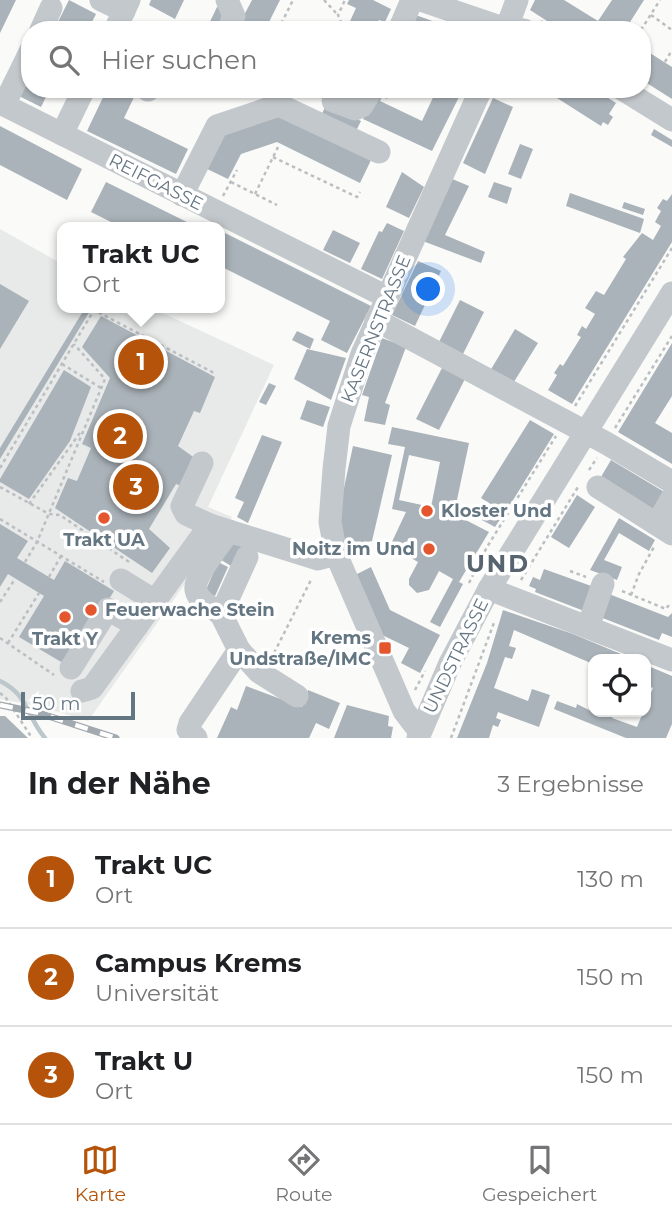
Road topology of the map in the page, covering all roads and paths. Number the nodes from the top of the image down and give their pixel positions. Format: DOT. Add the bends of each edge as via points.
graph roads {
  1 [pos="101,0"];
  2 [pos="227,0"];
  3 [pos="293,0"];
  4 [pos="324,0"];
  5 [pos="345,0"];
  6 [pos="412,0"];
  7 [pos="421,0"];
  8 [pos="517,0"];
  9 [pos="660,0"];
  10 [pos="51,8"];
  11 [pos="338,15"];
  12 [pos="651,15"];
  13 [pos="124,19"];
  14 [pos="45,21"];
  15 [pos="232,21"];
  16 [pos="282,21"];
  17 [pos="340,21"];
  18 [pos="403,21"];
  19 [pos="487,21"];
  20 [pos="513,21"];
  21 [pos="647,21"];
  22 [pos="672,30"];
  23 [pos="672,50"];
  24 [pos="665,62"];
  25 [pos="21,69"];
  26 [pos="80,98"];
  27 [pos="367,98"];
  28 [pos="477,98"];
  29 [pos="640,98"];
  30 [pos="333,101"];
  31 [pos="2,104"];
  32 [pos="672,120"];
  33 [pos="62,134"];
  34 [pos="278,147"];
  35 [pos="379,152"];
  36 [pos="273,157"];
  37 [pos="237,170"];
  38 [pos="231,182"];
  39 [pos="360,192"];
  40 [pos="255,194"];
  41 [pos="182,195"];
  42 [pos="277,205"];
  43 [pos="215,211"];
  44 [pos="672,248"];
  45 [pos="672,293"];
  46 [pos="387,297"];
  47 [pos="92,313"];
  48 [pos="100,313"];
  49 [pos="376,320"];
  50 [pos="672,336"];
  51 [pos="74,344"];
  52 [pos="62,364"];
  53 [pos="216,374"];
  54 [pos="101,388"];
  55 [pos="565,423"];
  56 [pos="87,424"];
  57 [pos="596,438"];
  58 [pos="202,463"];
  59 [pos="0,468"];
  60 [pos="672,482"];
  61 [pos="0,487"];
  62 [pos="598,487"];
  63 [pos="672,498"];
  64 [pos="29,504"];
  65 [pos="49,514"];
  66 [pos="0,519"];
  67 [pos="219,528"];
  68 [pos="664,529"];
  69 [pos="37,542"];
  70 [pos="61,556"];
  71 [pos="247,557"];
  72 [pos="327,557"];
  73 [pos="25,562"];
  74 [pos="123,570"];
  75 [pos="94,576"];
  76 [pos="48,577"];
  77 [pos="15,579"];
  78 [pos="603,584"];
  79 [pos="478,587"];
  80 [pos="39,593"];
  81 [pos="631,595"];
  82 [pos="511,598"];
  83 [pos="0,601"];
  84 [pos="155,601"];
  85 [pos="221,614"];
  86 [pos="137,626"];
  87 [pos="587,627"];
  88 [pos="0,638"];
  89 [pos="8,643"];
  90 [pos="239,650"];
  91 [pos="672,660"];
  92 [pos="426,667"];
  93 [pos="71,668"];
  94 [pos="259,672"];
  95 [pos="82,691"];
  96 [pos="0,693"];
  97 [pos="297,695"];
  98 [pos="409,700"];
  99 [pos="419,735"];
  100 [pos="32,738"];
  101 [pos="197,738"];
  102 [pos="452,738"];
  1 -- 13 [label="street"];
  2 -- 15 [label="street"];
  3 -- 16 [label="path"];
  4 -- 11 [label="path"];
  5 -- 11 [label="path"];
  6 -- 18 [label="street"];
  7 -- 19 [label="street"];
  8 -- 20 [label="street"];
  9 -- 12 [label="path"];
  10 -- 14 [label="street"];
  11 -- 17 [label="path"];
  12 -- 21 [label="path"];
  12 -- 22 [label="path"];
  23 -- 24 [label="path"];
  25 -- 31 [label="street"];
  26 -- 33 [label="street"];
  27 -- 30 [label="street" via="355,109"];
  28 -- 46 [label="street, KASERNSTRASSE"];
  29 -- 32 [label="street"];
  31 -- 33 [label="street, REIFGASSE"];
  33 -- 41 [label="street, REIFGASSE"];
  34 -- 36 [label="path"];
  35 -- 41 [label="street" via="279,104 217,126"];
  36 -- 39 [label="path" via="357,197"];
  36 -- 40 [label="path"];
  37 -- 38 [label="path"];
  38 -- 40 [label="path"];
  38 -- 43 [label="path"];
  40 -- 42 [label="path"];
  41 -- 43 [label="street, REIFGASSE"];
  43 -- 46 [label="street, REIFGASSE"];
  44 -- 55 [label="path"];
  45 -- 57 [label="street, UNDSTRASSE"];
  46 -- 49 [label="street, KASERNSTRASSE"];
  47 -- 51 [label="path"];
  48 -- 53 [label="path"];
  49 -- 55 [label="street"];
  49 -- 72 [label="street, KASERNSTRASSE" via="339,426"];
  50 -- 57 [label="path"];
  51 -- 52 [label="path"];
  51 -- 54 [label="path" via="105,379"];
  52 -- 54 [label="path"];
  52 -- 59 [label="path"];
  54 -- 56 [label="path"];
  55 -- 57 [label="street"];
  55 -- 79 [label="path" via="487,547"];
  56 -- 64 [label="path"];
  56 -- 65 [label="path"];
  57 -- 60 [label="street"];
  57 -- 79 [label="street, UNDSTRASSE"];
  57 -- 82 [label="path"];
  58 -- 67 [label="street" via="182,506 187,514"];
  61 -- 64 [label="path"];
  62 -- 68 [label="street"];
  63 -- 68 [label="street"];
  64 -- 65 [label="path"];
  65 -- 69 [label="path"];
  65 -- 74 [label="path" via="60,515"];
  66 -- 69 [label="path"];
  67 -- 72 [label="street"];
  67 -- 84 [label="street"];
  67 -- 85 [label="street" via="196,590 202,601"];
  68 -- 81 [label="path"];
  69 -- 70 [label="path"];
  69 -- 73 [label="path"];
  70 -- 75 [label="path"];
  70 -- 76 [label="path"];
  71 -- 85 [label="street"];
  72 -- 94 [label="path" via="274,656"];
  72 -- 99 [label="street, KASERNSTRASSE"];
  74 -- 84 [label="street"];
  77 -- 83 [label="path"];
  78 -- 87 [label="street"];
  79 -- 82 [label="street"];
  79 -- 99 [label="street, UNDSTRASSE"];
  80 -- 89 [label="path"];
  82 -- 87 [label="street"];
  82 -- 102 [label="path" via="500,608"];
  84 -- 86 [label="street"];
  85 -- 90 [label="street"];
  86 -- 93 [label="street" via="108,609"];
  86 -- 95 [label="street" via="92,688"];
  87 -- 91 [label="street"];
  88 -- 89 [label="path"];
  89 -- 95 [label="path"];
  90 -- 94 [label="street"];
  90 -- 101 [label="street" via="190,723 188,730"];
  92 -- 98 [label="path"];
  94 -- 97 [label="street"];
  96 -- 100 [label="path"];
}
